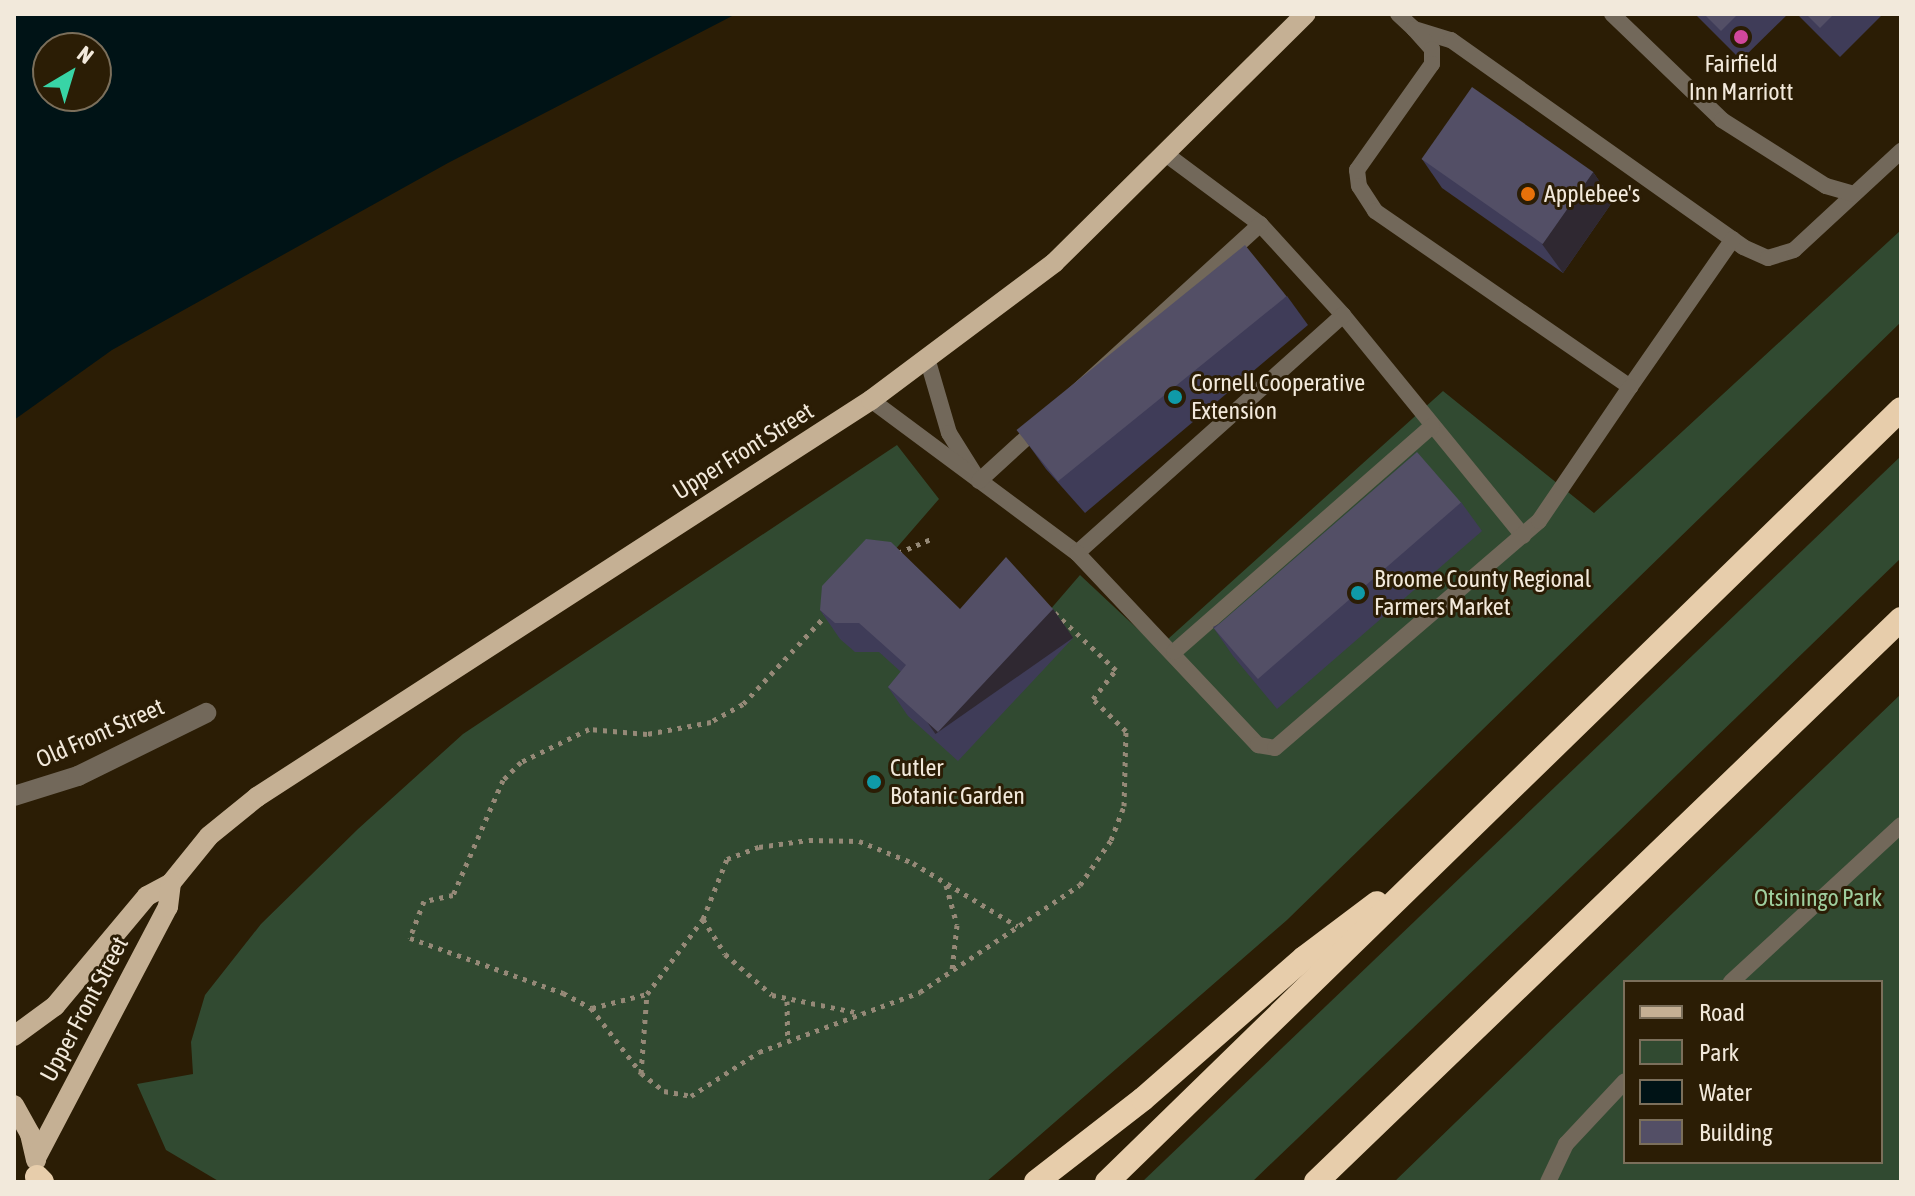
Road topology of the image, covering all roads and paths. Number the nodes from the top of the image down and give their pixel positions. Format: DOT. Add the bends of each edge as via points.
graph roads {
  1 [pos="1306,14"];
  2 [pos="1398,14"];
  3 [pos="1612,14"];
  4 [pos="1414,29"];
  5 [pos="1901,151"];
  6 [pos="1167,155"];
  7 [pos="1854,194"];
  8 [pos="1260,224"];
  9 [pos="1733,239"];
  10 [pos="1343,315"];
  11 [pos="927,358"];
  12 [pos="1630,387"];
  13 [pos="871,400"];
  14 [pos="1901,409"];
  15 [pos="1432,426"];
  16 [pos="979,481"];
  17 [pos="1523,536"];
  18 [pos="934,538"];
  19 [pos="1077,553"];
  20 [pos="885,559"];
  21 [pos="835,605"];
  22 [pos="1049,607"];
  23 [pos="1901,619"];
  24 [pos="1174,652"];
  25 [pos="206,713"];
  26 [pos="14,796"];
  27 [pos="1901,825"];
  28 [pos="1459,842"];
  29 [pos="171,883"];
  30 [pos="945,884"];
  31 [pos="703,919"];
  32 [pos="1017,926"];
  33 [pos="952,970"];
  34 [pos="1733,980"];
  35 [pos="647,994"];
  36 [pos="787,1000"];
  37 [pos="591,1008"];
  38 [pos="861,1013"];
  39 [pos="14,1036"];
  40 [pos="788,1040"];
  41 [pos="641,1073"];
  42 [pos="1623,1083"];
  43 [pos="14,1105"];
  44 [pos="38,1175"];
  45 [pos="1036,1182"];
  46 [pos="1107,1182"];
  47 [pos="1316,1182"];
  48 [pos="1548,1182"];
  1 -- 6 [label="main road, Upper Front Street"];
  2 -- 4 [label="lane"];
  3 -- 7 [label="lane" via="1722,120 1826,186"];
  4 -- 9 [label="lane" via="1451,40"];
  4 -- 12 [label="lane" via="1432,49 1432,64 1357,170 1359,186 1375,211"];
  5 -- 7 [label="lane"];
  6 -- 8 [label="lane"];
  6 -- 11 [label="main road, Upper Front Street" via="1054,263"];
  7 -- 9 [label="lane" via="1794,250 1768,258"];
  8 -- 10 [label="lane"];
  8 -- 16 [label="lane"];
  9 -- 12 [label="lane"];
  10 -- 15 [label="lane"];
  10 -- 19 [label="lane"];
  11 -- 13 [label="main road, Upper Front Street"];
  11 -- 16 [label="lane" via="949,433"];
  12 -- 17 [label="lane" via="1539,521"];
  13 -- 16 [label="lane"];
  13 -- 29 [label="main road, Upper Front Street" via="257,797 209,836"];
  14 -- 28 [label="highway"];
  15 -- 17 [label="lane"];
  15 -- 24 [label="lane"];
  16 -- 19 [label="lane"];
  17 -- 24 [label="lane" via="1275,748 1258,745"];
  18 -- 20 [label="path"];
  19 -- 24 [label="lane"];
  21 -- 37 [label="path" via="743,704 711,722 647,734 589,729 521,762 503,780 453,895 424,901 410,938 511,971"];
  22 -- 32 [label="path" via="1116,670 1093,699 1126,731 1124,806 1111,840 1080,885"];
  23 -- 47 [label="highway"];
  25 -- 26 [label="street, Old Front Street" via="78,776"];
  27 -- 34 [label="lane"];
  28 -- 45 [label="highway" via="1304,958 1143,1099"];
  28 -- 46 [label="highway"];
  29 -- 39 [label="main road, Upper Front Street" via="147,896 55,1006"];
  29 -- 44 [label="main road, Upper Front Street" via="168,907"];
  30 -- 31 [label="path" via="913,863 859,841 784,843 727,859"];
  30 -- 32 [label="path"];
  30 -- 33 [label="path" via="957,925"];
  31 -- 35 [label="path"];
  31 -- 36 [label="path" via="735,964 772,995"];
  32 -- 33 [label="path"];
  33 -- 38 [label="path" via="920,992"];
  35 -- 37 [label="path"];
  35 -- 41 [label="path"];
  36 -- 38 [label="path"];
  36 -- 40 [label="path"];
  37 -- 41 [label="path"];
  38 -- 40 [label="path"];
  40 -- 41 [label="path" via="691,1096 664,1091"];
  42 -- 48 [label="lane" via="1566,1144"];
  43 -- 44 [label="main road, Upper Front Street"];
}
